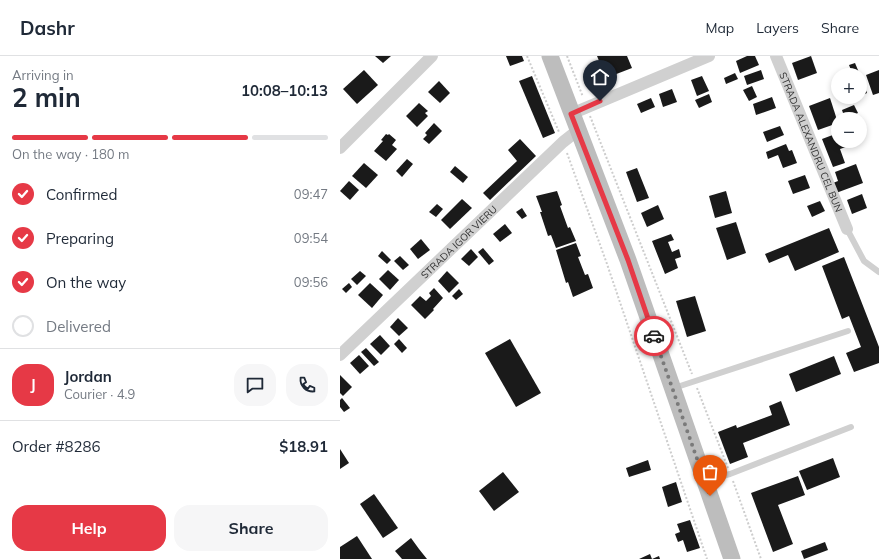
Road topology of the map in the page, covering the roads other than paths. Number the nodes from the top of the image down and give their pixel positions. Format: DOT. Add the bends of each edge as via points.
graph roads {
  1 [pos="432,56"];
  2 [pos="550,56"];
  3 [pos="709,56"];
  4 [pos="776,56"];
  5 [pos="571,114"];
  6 [pos="578,131"];
  7 [pos="340,148"];
  8 [pos="847,229"];
  9 [pos="879,272"];
  10 [pos="848,331"];
  11 [pos="340,355"];
  12 [pos="672,389"];
  13 [pos="851,427"];
  14 [pos="704,481"];
  15 [pos="728,558"];
  1 -- 7 [label="street"];
  2 -- 5 [label="main road"];
  3 -- 5 [label="street"];
  4 -- 8 [label="street, STRADA ALEXANDRU CEL BUN"];
  5 -- 6 [label="main road"];
  6 -- 11 [label="street, STRADA IGOR VIERU" via="563,142"];
  6 -- 12 [label="main road" via="628,260"];
  8 -- 9 [label="lane" via="864,261"];
  10 -- 12 [label="lane"];
  12 -- 14 [label="main road"];
  13 -- 14 [label="lane" via="730,474"];
  14 -- 15 [label="main road"];
}
